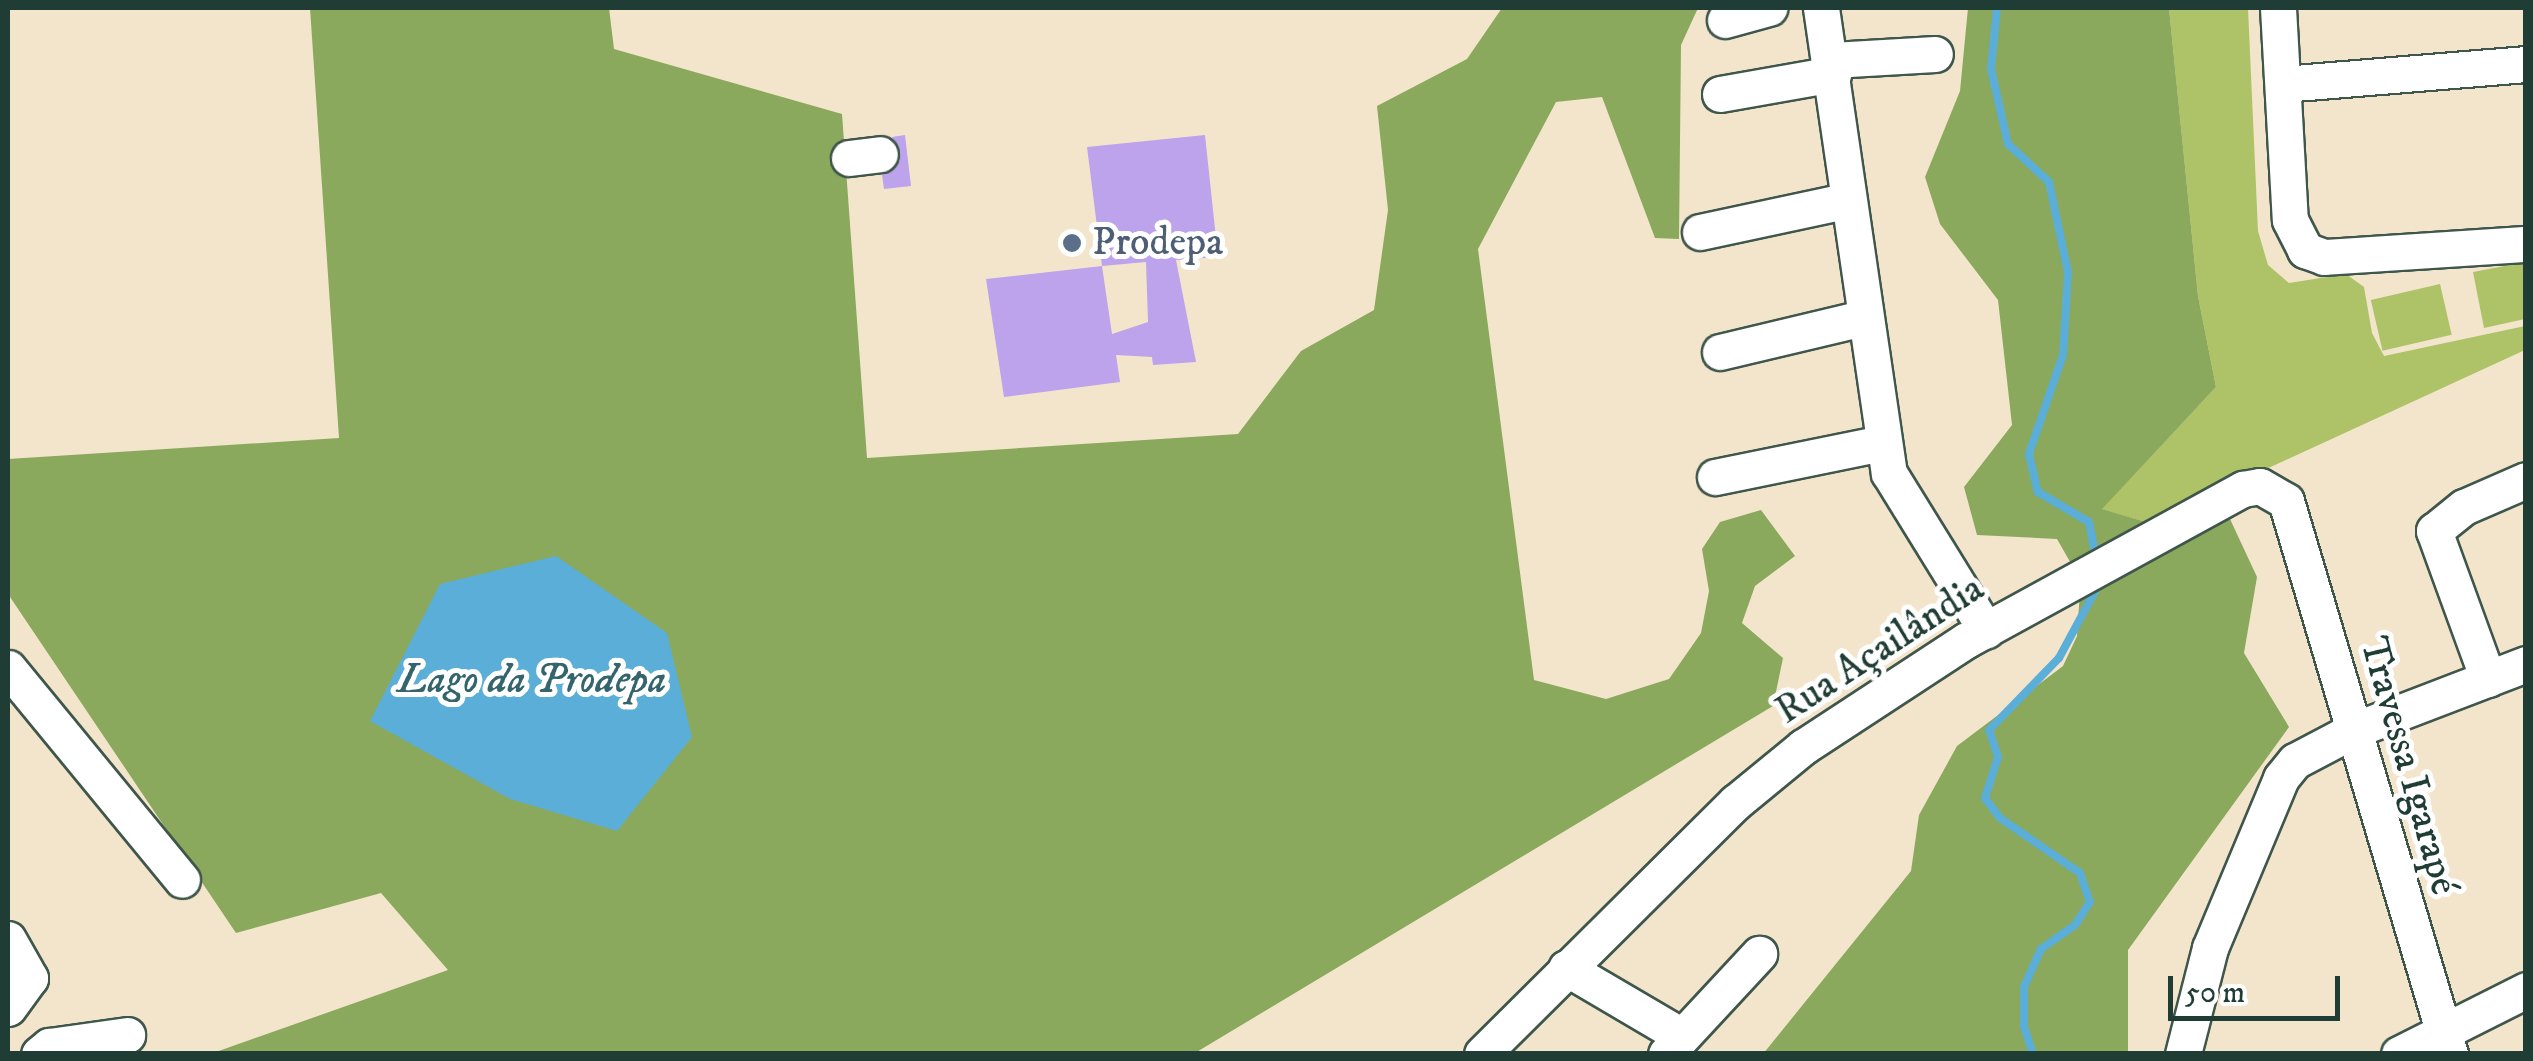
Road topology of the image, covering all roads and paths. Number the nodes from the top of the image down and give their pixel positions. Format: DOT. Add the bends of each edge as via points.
graph roads {
  1 [pos="1769,8"];
  2 [pos="1821,8"];
  3 [pos="2278,8"];
  4 [pos="1725,20"];
  5 [pos="1935,54"];
  6 [pos="2526,64"];
  7 [pos="1832,67"];
  8 [pos="2282,84"];
  9 [pos="1720,94"];
  10 [pos="1844,201"];
  11 [pos="1700,232"];
  12 [pos="2526,244"];
  13 [pos="1863,318"];
  14 [pos="1720,352"];
  15 [pos="1882,443"];
  16 [pos="1715,477"];
  17 [pos="2526,480"];
  18 [pos="2286,501"];
  19 [pos="1986,630"];
  20 [pos="2526,664"];
  21 [pos="8,668"];
  22 [pos="2488,679"];
  23 [pos="2354,730"];
  24 [pos="182,880"];
  25 [pos="8,939"];
  26 [pos="1759,954"];
  27 [pos="1566,968"];
  28 [pos="2526,990"];
  29 [pos="8,1008"];
  30 [pos="127,1035"];
  31 [pos="2445,1042"];
  32 [pos="1673,1044"];
  33 [pos="39,1054"];
  34 [pos="1482,1054"];
  35 [pos="2183,1054"];
  36 [pos="2398,1054"];
  1 -- 4 [label="street"];
  2 -- 7 [label="street"];
  3 -- 8 [label="street"];
  5 -- 7 [label="street"];
  6 -- 8 [label="street"];
  7 -- 9 [label="street"];
  7 -- 10 [label="street"];
  8 -- 12 [label="street" via="2290,220 2305,250 2324,257"];
  10 -- 11 [label="street"];
  10 -- 13 [label="street"];
  13 -- 14 [label="street"];
  13 -- 15 [label="street"];
  15 -- 16 [label="street"];
  15 -- 19 [label="street" via="1889,473"];
  17 -- 22 [label="street" via="2464,507 2434,531"];
  18 -- 19 [label="street, Rua Açailândia" via="2272,488 2243,489"];
  18 -- 23 [label="street, Travessa Igarapé"];
  19 -- 27 [label="street, Rua Açailândia" via="1803,746"];
  20 -- 22 [label="street"];
  21 -- 24 [label="street"];
  22 -- 23 [label="street"];
  23 -- 31 [label="street, Travessa Igarapé"];
  23 -- 35 [label="street" via="2308,751 2281,778 2210,948"];
  25 -- 29 [label="street" via="30,978"];
  26 -- 32 [label="street"];
  27 -- 32 [label="street"];
  27 -- 34 [label="street, Rua Açailândia"];
  28 -- 31 [label="street"];
  30 -- 33 [label="street" via="49,1046"];
  31 -- 36 [label="street"];
}
